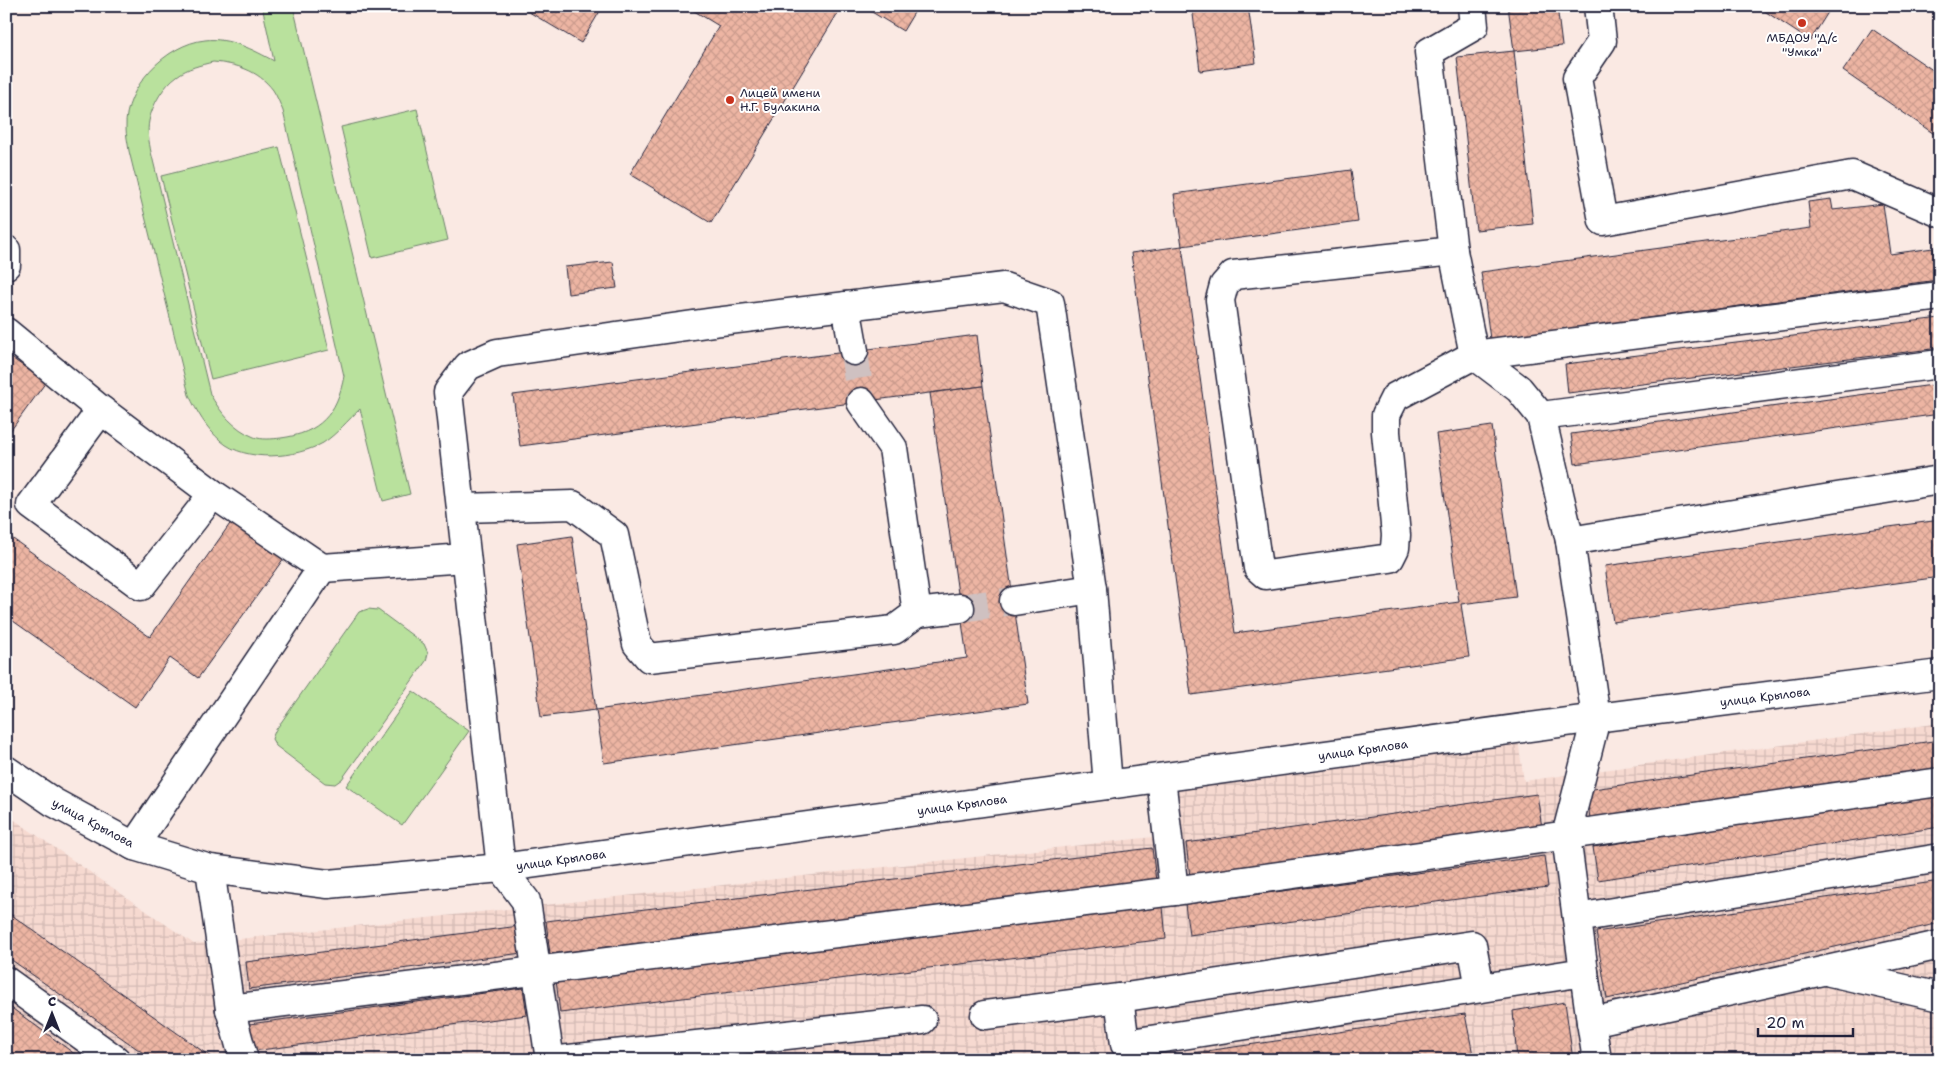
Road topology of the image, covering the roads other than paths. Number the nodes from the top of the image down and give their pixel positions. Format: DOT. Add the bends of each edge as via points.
graph roads {
  1 [pos="1472,6"];
  2 [pos="1598,6"];
  3 [pos="1940,213"];
  4 [pos="6,250"];
  5 [pos="1452,251"];
  6 [pos="6,265"];
  7 [pos="1940,296"];
  8 [pos="846,306"];
  9 [pos="6,332"];
  10 [pos="854,351"];
  11 [pos="1474,355"];
  12 [pos="1940,364"];
  13 [pos="861,402"];
  14 [pos="101,410"];
  15 [pos="1541,416"];
  16 [pos="1940,480"];
  17 [pos="213,494"];
  18 [pos="462,508"];
  19 [pos="1570,541"];
  20 [pos="466,558"];
  21 [pos="322,568"];
  22 [pos="1092,589"];
  23 [pos="1014,601"];
  24 [pos="960,608"];
  25 [pos="917,614"];
  26 [pos="1940,674"];
  27 [pos="1596,718"];
  28 [pos="6,770"];
  29 [pos="1161,778"];
  30 [pos="1940,782"];
  31 [pos="1108,785"];
  32 [pos="1566,836"];
  33 [pos="134,846"];
  34 [pos="1940,858"];
  35 [pos="501,868"];
  36 [pos="210,869"];
  37 [pos="1174,891"];
  38 [pos="1577,918"];
  39 [pos="1940,945"];
  40 [pos="1823,970"];
  41 [pos="537,971"];
  42 [pos="1584,972"];
  43 [pos="6,981"];
  44 [pos="1480,988"];
  45 [pos="1940,997"];
  46 [pos="1119,998"];
  47 [pos="230,1009"];
  48 [pos="985,1015"];
  49 [pos="922,1020"];
  50 [pos="1591,1022"];
  51 [pos="116,1060"];
  52 [pos="244,1060"];
  53 [pos="550,1060"];
  54 [pos="560,1060"];
  55 [pos="1597,1060"];
  1 -- 5 [label="street" via="1474,26 1429,52"];
  2 -- 3 [label="street" via="1602,41 1577,78 1603,221 1852,175"];
  4 -- 6 [label="street"];
  5 -- 11 [label="street"];
  5 -- 11 [label="street" via="1233,275 1224,286 1220,300 1258,568 1266,575 1275,575 1390,558 1396,535 1386,415 1395,397"];
  7 -- 11 [label="street"];
  8 -- 10 [label="street"];
  8 -- 18 [label="street" via="497,353 468,366 448,392"];
  8 -- 22 [label="street" via="1004,286 1050,304"];
  9 -- 14 [label="street"];
  11 -- 15 [label="street" via="1518,389"];
  12 -- 15 [label="street"];
  13 -- 25 [label="street" via="893,448"];
  14 -- 17 [label="street"];
  14 -- 17 [label="street" via="31,505 141,586"];
  15 -- 19 [label="street"];
  16 -- 19 [label="street"];
  17 -- 21 [label="street"];
  18 -- 20 [label="street"];
  18 -- 25 [label="street" via="573,505 614,534 636,644 649,658 894,630"];
  19 -- 27 [label="street"];
  20 -- 21 [label="street"];
  20 -- 35 [label="street"];
  21 -- 33 [label="street"];
  22 -- 23 [label="street"];
  22 -- 31 [label="street"];
  24 -- 25 [label="street"];
  26 -- 27 [label="street, улица Крылова"];
  27 -- 29 [label="street, улица Крылова"];
  27 -- 32 [label="street"];
  28 -- 33 [label="street, улица Крылова" via="53,802"];
  29 -- 31 [label="street, улица Крылова"];
  29 -- 37 [label="street"];
  30 -- 32 [label="street"];
  31 -- 35 [label="street, улица Крылова"];
  32 -- 37 [label="street"];
  32 -- 38 [label="street"];
  33 -- 36 [label="street, улица Крылова"];
  34 -- 38 [label="street"];
  35 -- 36 [label="street, улица Крылова" via="328,884"];
  35 -- 41 [label="street" via="526,901"];
  36 -- 47 [label="street"];
  37 -- 41 [label="street"];
  38 -- 42 [label="street"];
  39 -- 40 [label="street"];
  40 -- 45 [label="street"];
  40 -- 50 [label="street"];
  41 -- 47 [label="street"];
  41 -- 53 [label="street"];
  42 -- 44 [label="street"];
  42 -- 50 [label="street"];
  43 -- 51 [label="street"];
  44 -- 46 [label="street" via="1472,945"];
  44 -- 46 [label="street" via="1125,1044"];
  46 -- 48 [label="street"];
  47 -- 52 [label="street"];
  49 -- 54 [label="street"];
  50 -- 55 [label="street"];
}
